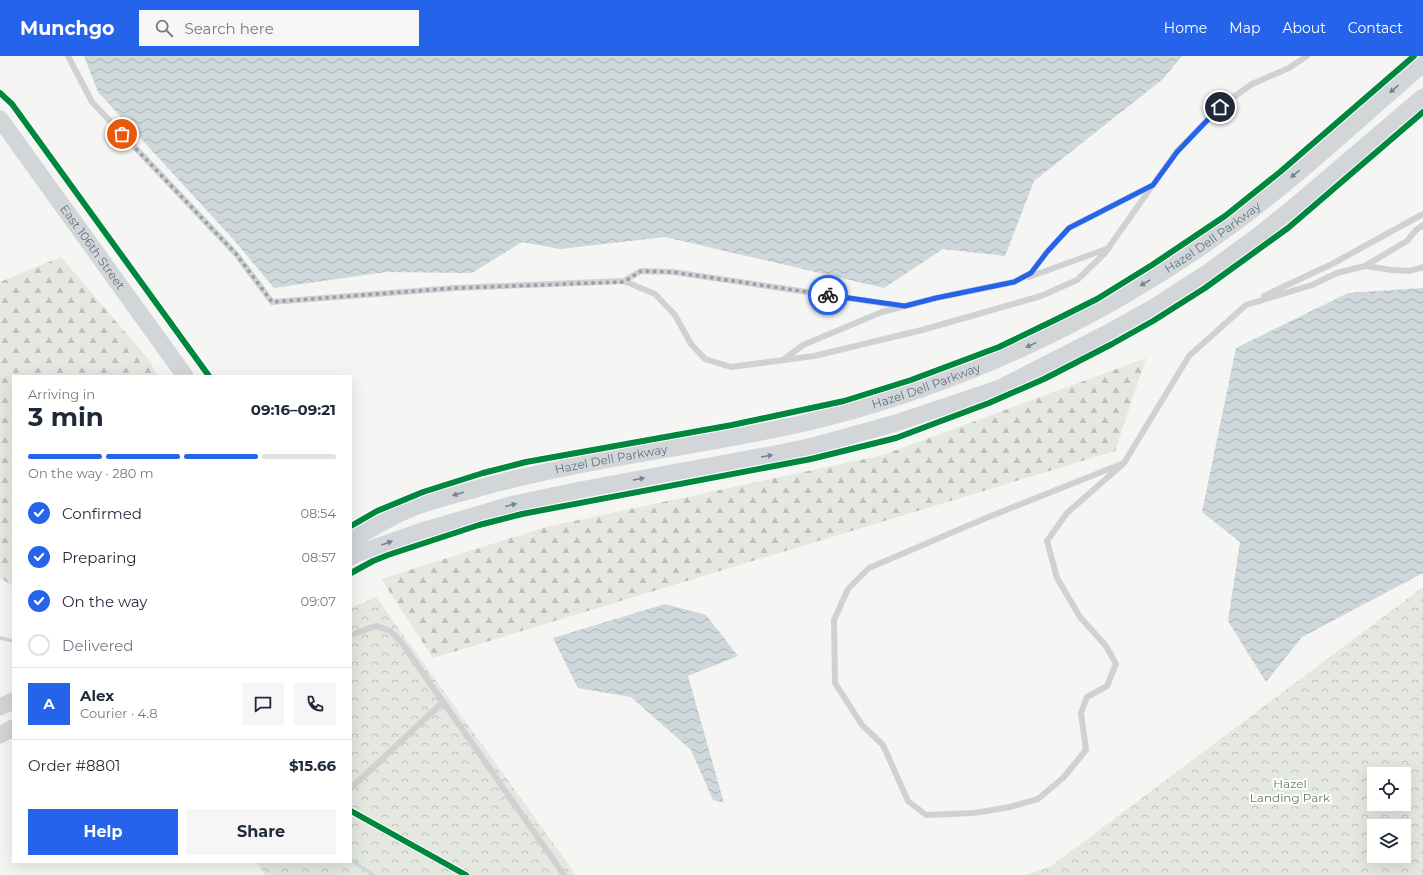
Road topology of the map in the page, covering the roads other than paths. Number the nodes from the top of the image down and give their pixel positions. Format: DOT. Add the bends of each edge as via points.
graph roads {
  1 [pos="68,56"];
  2 [pos="1307,56"];
  3 [pos="1423,64"];
  4 [pos="1423,97"];
  5 [pos="0,119"];
  6 [pos="1153,185"];
  7 [pos="1423,214"];
  8 [pos="1423,225"];
  9 [pos="1109,248"];
  10 [pos="1365,266"];
  11 [pos="1423,267"];
  12 [pos="624,282"];
  13 [pos="1014,282"];
  14 [pos="1246,305"];
  15 [pos="905,306"];
  16 [pos="782,360"];
  17 [pos="184,375"];
  18 [pos="1124,463"];
  19 [pos="352,539"];
  20 [pos="352,556"];
  21 [pos="352,635"];
  22 [pos="12,702"];
  23 [pos="443,702"];
  24 [pos="0,708"];
  25 [pos="12,729"];
  26 [pos="0,735"];
  27 [pos="352,787"];
  28 [pos="564,875"];
  1 -- 12 [label="lane" via="92,102 236,254 272,302 455,288"];
  2 -- 6 [label="lane" via="1289,68 1252,84 1220,107 1177,152"];
  3 -- 19 [label="main road, Hazel Dell Parkway, one-way" via="1297,174 1196,251 1108,305 1013,353 914,392 836,415 756,433 556,470 461,493 412,508"];
  20 -- 4 [label="main road, Hazel Dell Parkway, one-way" via="494,509 817,445 896,423 1000,388 1117,328 1207,273 1259,236"];
  5 -- 17 [label="main road, East 106th Street"];
  6 -- 9 [label="lane"];
  6 -- 13 [label="lane" via="1069,228 1031,273"];
  7 -- 14 [label="lane" via="1332,264"];
  8 -- 10 [label="lane" via="1407,241"];
  9 -- 13 [label="lane"];
  9 -- 16 [label="lane" via="1077,280 1041,296 922,330 814,356"];
  10 -- 11 [label="lane" via="1410,271"];
  10 -- 14 [label="lane" via="1337,273 1312,285"];
  12 -- 15 [label="lane" via="641,271 672,272"];
  12 -- 16 [label="lane" via="655,294 676,315 691,344 705,359 731,367"];
  13 -- 15 [label="lane"];
  14 -- 18 [label="lane" via="1189,356"];
  15 -- 16 [label="lane" via="882,312 803,345"];
  18 -- 18 [label="lane" via="1067,513 1047,541 1057,578 1080,617 1106,646 1116,664 1107,686 1087,697 1081,713 1086,750 1063,778 1038,799 974,813 926,815 908,801 884,745 862,725 835,683 834,620 848,589 869,568"];
  21 -- 23 [label="lane" via="376,626 390,631 409,652"];
  22 -- 24 [label="main road"];
  23 -- 27 [label="lane"];
  23 -- 28 [label="lane"];
  25 -- 26 [label="main road"];
}
